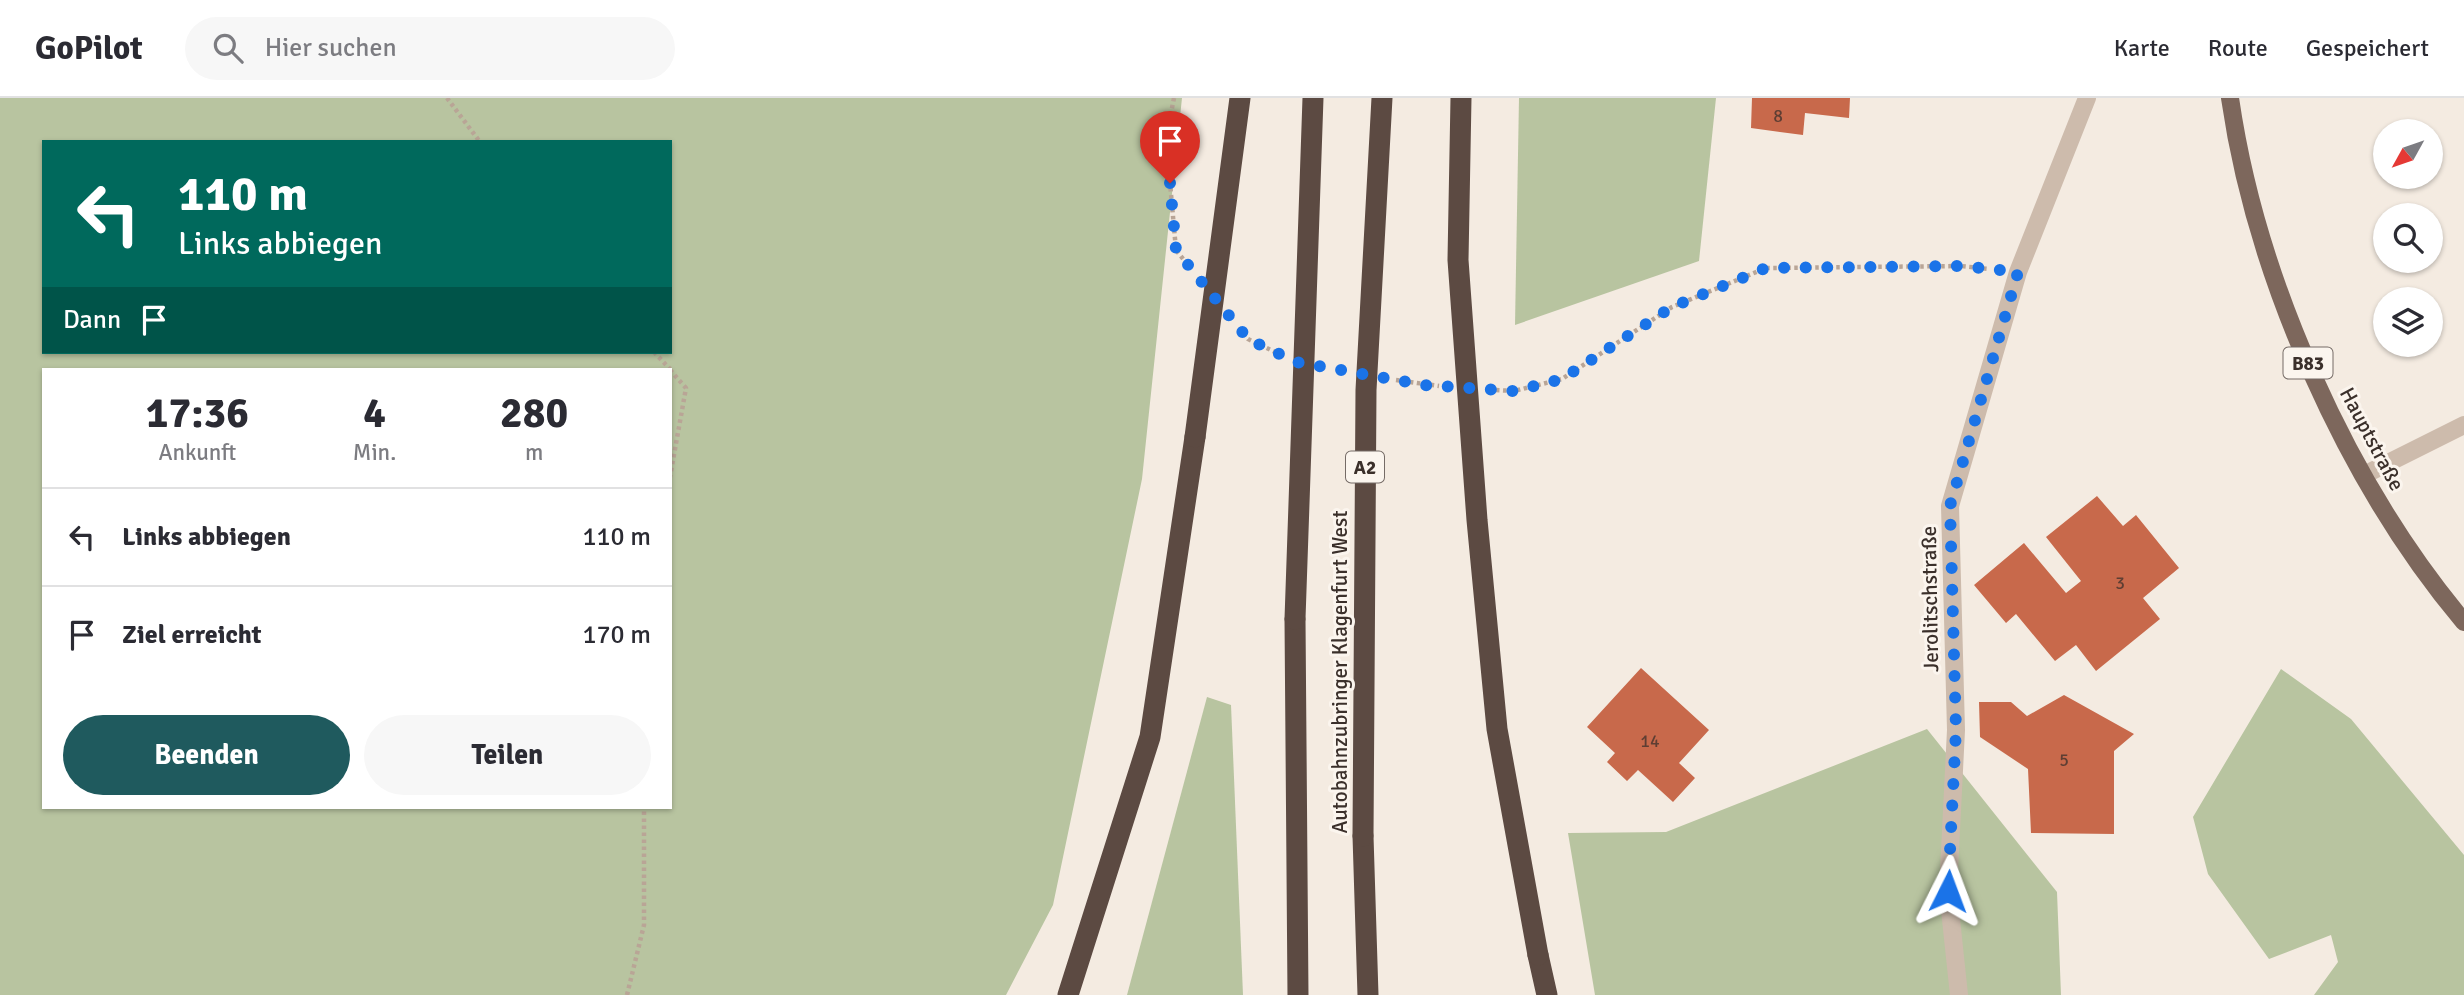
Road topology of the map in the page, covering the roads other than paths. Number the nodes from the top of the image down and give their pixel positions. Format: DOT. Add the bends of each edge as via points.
graph roads {
  1 [pos="1240,98"];
  2 [pos="1314,98"];
  3 [pos="1382,98"];
  4 [pos="1461,98"];
  5 [pos="2087,98"];
  6 [pos="2230,98"];
  7 [pos="2464,425"];
  8 [pos="2364,475"];
  9 [pos="2464,622"];
  10 [pos="1068,995"];
  11 [pos="1298,995"];
  12 [pos="1368,995"];
  13 [pos="1547,995"];
  14 [pos="1959,995"];
  1 -- 10 [label="highway, bridge" via="1150,737"];
  2 -- 11 [label="highway, Autobahnzubringer Klagenfurt West, bridge" via="1295,619"];
  3 -- 12 [label="highway, Autobahnzubringer Klagenfurt West / A2, bridge" via="1366,390 1363,836"];
  4 -- 13 [label="highway, bridge" via="1458,260 1497,729"];
  5 -- 14 [label="street, Jerolitschstraße" via="2018,272 1950,506 1956,730 1948,891"];
  6 -- 8 [label="main road, Hauptstraße / B83" via="2247,187 2284,304 2316,383"];
  7 -- 8 [label="street"];
  8 -- 9 [label="main road, Hauptstraße / B83" via="2405,544"];
}
